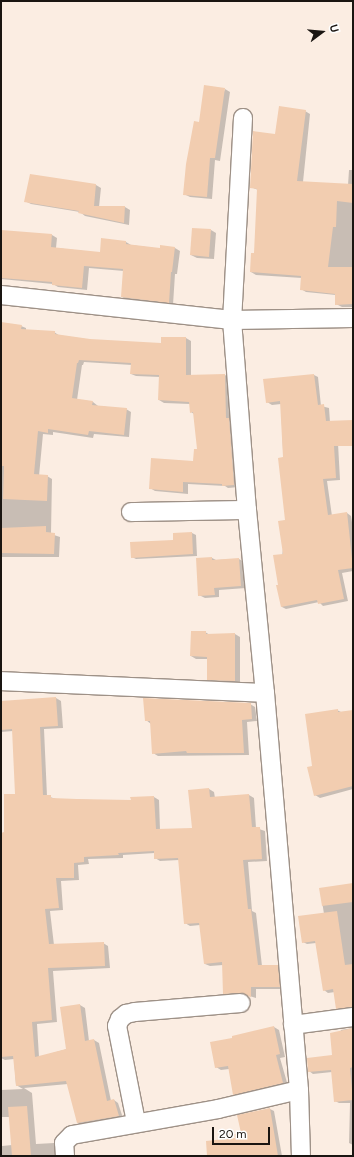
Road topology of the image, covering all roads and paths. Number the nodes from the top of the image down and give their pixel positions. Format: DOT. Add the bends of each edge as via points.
graph roads {
  1 [pos="242,118"];
  2 [pos="1,295"];
  3 [pos="353,318"];
  4 [pos="232,320"];
  5 [pos="247,510"];
  6 [pos="131,512"];
  7 [pos="1,681"];
  8 [pos="265,693"];
  9 [pos="241,1004"];
  10 [pos="353,1017"];
  11 [pos="293,1025"];
  12 [pos="299,1090"];
  13 [pos="136,1122"];
  14 [pos="65,1156"];
  15 [pos="301,1156"];
  1 -- 4 [label="street"];
  2 -- 4 [label="street"];
  3 -- 4 [label="street"];
  4 -- 5 [label="street"];
  5 -- 6 [label="street"];
  5 -- 8 [label="street"];
  7 -- 8 [label="street"];
  8 -- 11 [label="street"];
  9 -- 13 [label="street" via="135,1012 120,1019 118,1026"];
  10 -- 11 [label="street"];
  11 -- 12 [label="street"];
  12 -- 13 [label="street" via="218,1109"];
  12 -- 15 [label="street"];
  13 -- 14 [label="street" via="72,1135 64,1143"];
}
